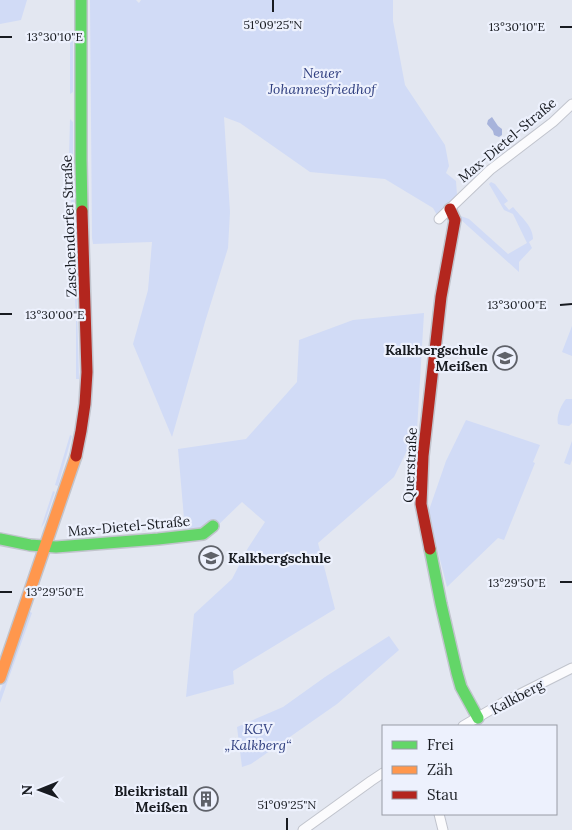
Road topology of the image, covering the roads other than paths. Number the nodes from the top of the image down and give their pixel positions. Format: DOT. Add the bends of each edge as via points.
graph roads {
  1 [pos="82,0"];
  2 [pos="572,104"];
  3 [pos="450,209"];
  4 [pos="439,219"];
  5 [pos="213,526"];
  6 [pos="0,539"];
  7 [pos="45,547"];
  8 [pos="572,668"];
  9 [pos="0,678"];
  10 [pos="478,718"];
  11 [pos="465,725"];
  12 [pos="382,774"];
  13 [pos="439,815"];
  14 [pos="304,830"];
  15 [pos="443,830"];
  1 -- 7 [label="street, Zaschendorfer Straße" via="85,404 75,458"];
  2 -- 3 [label="street, Max-Dietel-Straße" via="490,170"];
  3 -- 4 [label="street, Max-Dietel-Straße"];
  3 -- 10 [label="street, Querstraße" via="455,220 441,296 423,456 421,504 457,673"];
  5 -- 7 [label="street, Max-Dietel-Straße" via="202,534"];
  6 -- 7 [label="street, Max-Dietel-Straße"];
  7 -- 9 [label="street, Zaschendorfer Straße"];
  8 -- 10 [label="street, Kalkberg"];
  10 -- 11 [label="street, Kalkberg"];
  12 -- 14 [label="street"];
  13 -- 15 [label="street"];
}
